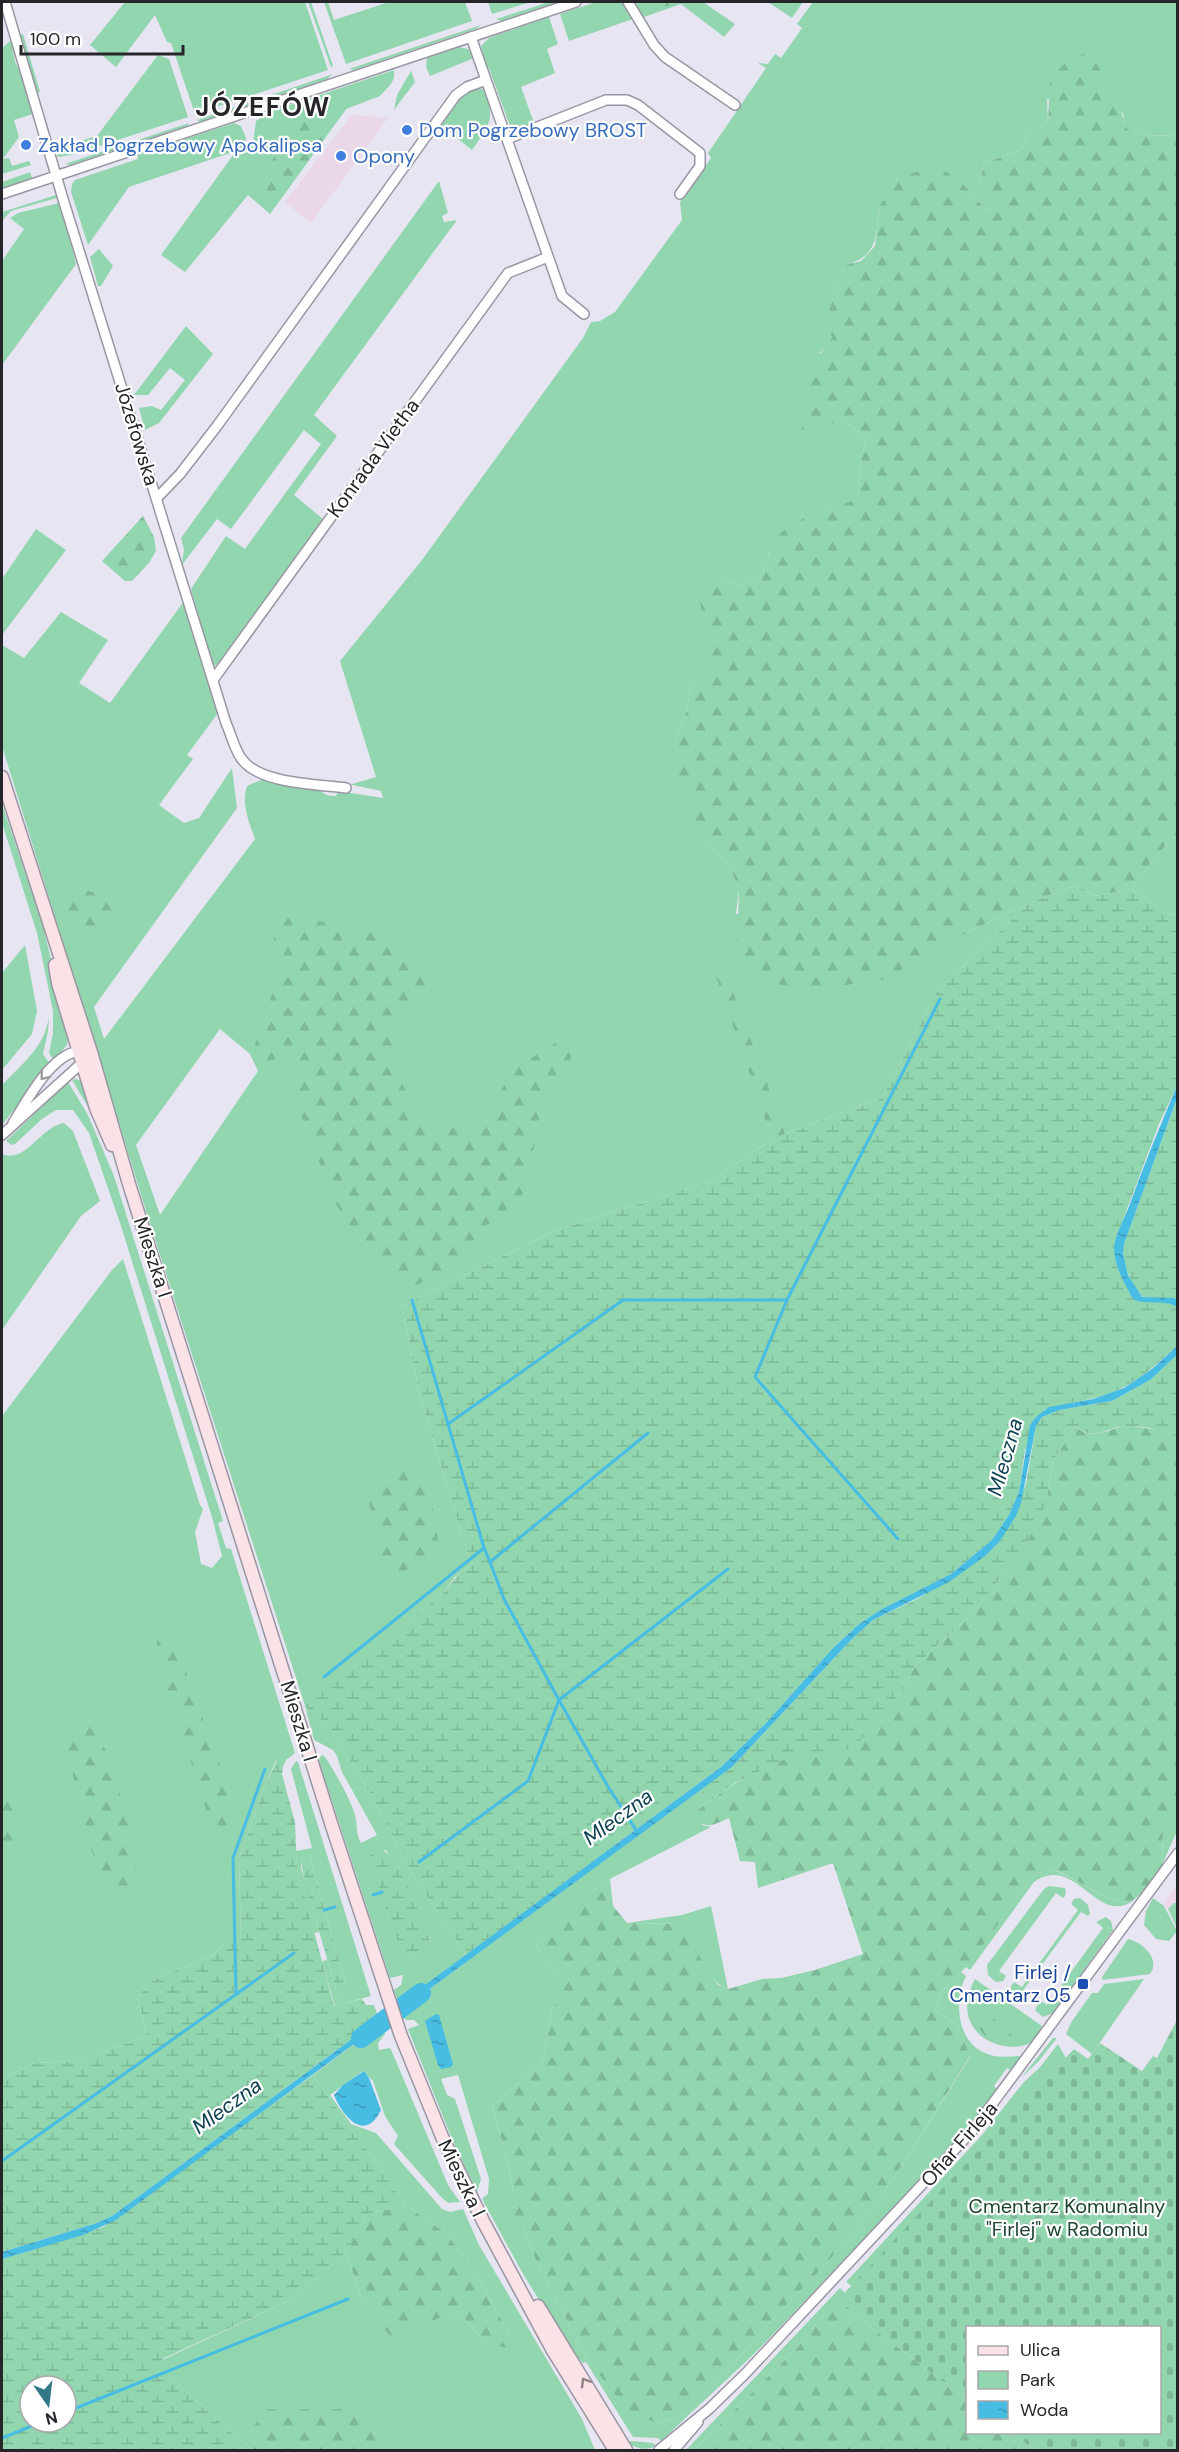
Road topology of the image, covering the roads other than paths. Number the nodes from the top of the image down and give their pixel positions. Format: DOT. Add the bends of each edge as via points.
graph roads {
  1 [pos="5,2"];
  2 [pos="576,2"];
  3 [pos="628,2"];
  4 [pos="471,37"];
  5 [pos="486,80"];
  6 [pos="735,105"];
  7 [pos="507,139"];
  8 [pos="57,176"];
  9 [pos="680,194"];
  10 [pos="2,195"];
  11 [pos="548,257"];
  12 [pos="584,314"];
  13 [pos="157,498"];
  14 [pos="213,680"];
  15 [pos="2,777"];
  16 [pos="346,788"];
  17 [pos="84,1055"];
  18 [pos="71,1073"];
  19 [pos="88,1081"];
  20 [pos="14,1123"];
  21 [pos="2,1135"];
  22 [pos="129,1184"];
  23 [pos="1178,1853"];
  24 [pos="709,2409"];
  25 [pos="623,2449"];
  26 [pos="659,2449"];
  27 [pos="674,2451"];
  1 -- 8 [label="street, Józefowska"];
  2 -- 4 [label="street"];
  3 -- 6 [label="street" via="665,57"];
  4 -- 5 [label="street"];
  4 -- 8 [label="street"];
  5 -- 7 [label="street"];
  5 -- 13 [label="street" via="456,95 217,426"];
  7 -- 9 [label="street" via="606,100 627,100 700,153 702,162"];
  7 -- 11 [label="street"];
  8 -- 10 [label="street"];
  8 -- 13 [label="street, Józefowska"];
  11 -- 12 [label="street" via="562,296"];
  11 -- 14 [label="street, Konrada Vietha" via="508,273"];
  13 -- 14 [label="street, Józefowska"];
  14 -- 16 [label="street, Józefowska" via="238,753 248,766 264,775"];
  15 -- 17 [label="street, Mieszka I" via="50,931 58,983"];
  17 -- 18 [label="street"];
  17 -- 19 [label="street, Mieszka I"];
  17 -- 20 [label="street, one-way" via="70,1053 54,1064"];
  17 -- 22 [label="street, Mieszka I"];
  18 -- 19 [label="street"];
  18 -- 20 [label="street"];
  19 -- 22 [label="street, Mieszka I"];
  20 -- 21 [label="street"];
  22 -- 25 [label="street, Mieszka I" via="401,2036 443,2139 552,2349"];
  23 -- 24 [label="street, Ofiar Firleja" via="974,2130"];
  24 -- 26 [label="street, Ofiar Firleja"];
  24 -- 27 [label="street, Ofiar Firleja"];
}
